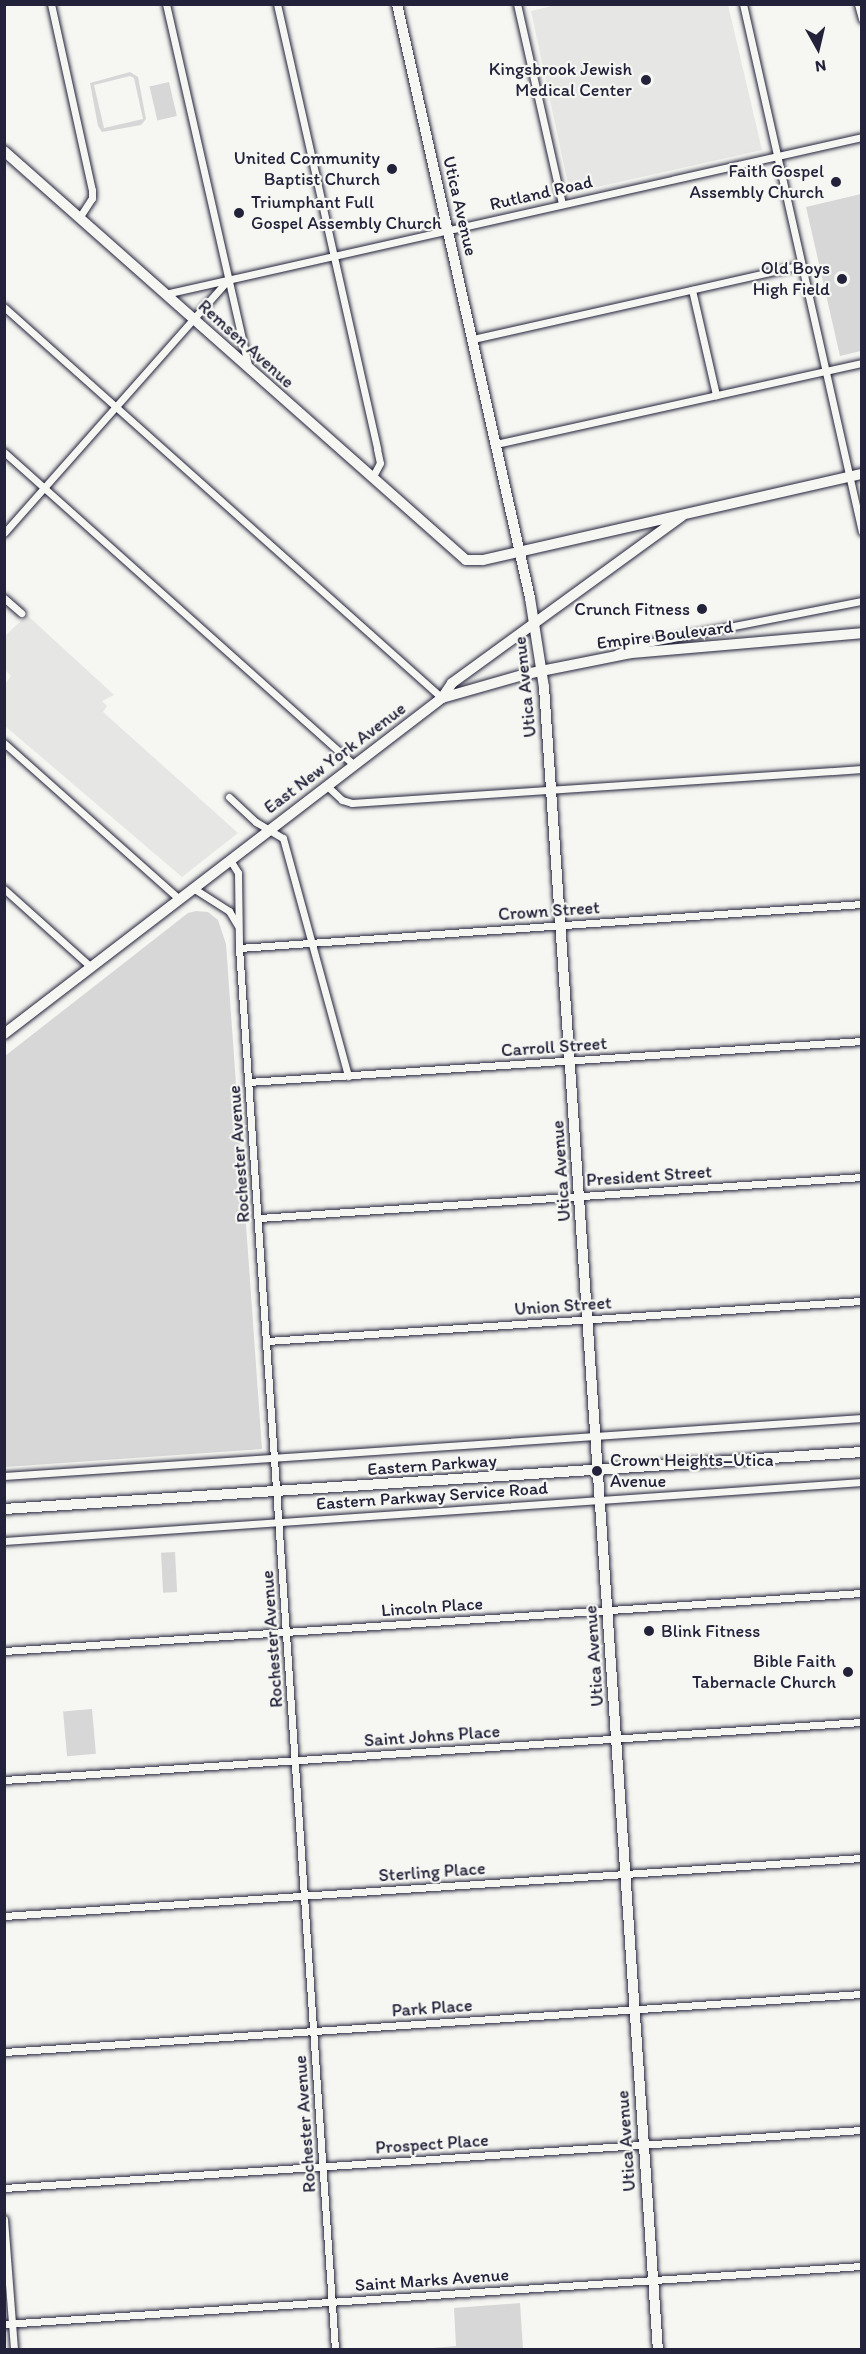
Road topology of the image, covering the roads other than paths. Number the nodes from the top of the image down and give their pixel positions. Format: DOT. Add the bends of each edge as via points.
graph roads {
  1 [pos="51,4"];
  2 [pos="166,4"];
  3 [pos="277,4"];
  4 [pos="397,4"];
  5 [pos="517,4"];
  6 [pos="743,4"];
  7 [pos="858,4"];
  8 [pos="861,19"];
  9 [pos="861,137"];
  10 [pos="4,151"];
  11 [pos="776,156"];
  12 [pos="562,204"];
  13 [pos="79,218"];
  14 [pos="449,230"];
  15 [pos="334,256"];
  16 [pos="802,265"];
  17 [pos="228,280"];
  18 [pos="692,290"];
  19 [pos="165,294"];
  20 [pos="4,307"];
  21 [pos="195,320"];
  22 [pos="473,339"];
  23 [pos="861,363"];
  24 [pos="249,369"];
  25 [pos="825,371"];
  26 [pos="716,396"];
  27 [pos="117,407"];
  28 [pos="496,444"];
  29 [pos="4,452"];
  30 [pos="861,474"];
  31 [pos="849,477"];
  32 [pos="372,478"];
  33 [pos="44,488"];
  34 [pos="687,512"];
  35 [pos="4,532"];
  36 [pos="861,532"];
  37 [pos="519,551"];
  38 [pos="466,560"];
  39 [pos="4,598"];
  40 [pos="861,601"];
  41 [pos="21,613"];
  42 [pos="535,625"];
  43 [pos="861,633"];
  44 [pos="612,656"];
  45 [pos="542,671"];
  46 [pos="442,698"];
  47 [pos="4,743"];
  48 [pos="353,764"];
  49 [pos="861,769"];
  50 [pos="326,785"];
  51 [pos="551,790"];
  52 [pos="229,797"];
  53 [pos="268,830"];
  54 [pos="230,860"];
  55 [pos="193,888"];
  56 [pos="4,889"];
  57 [pos="179,899"];
  58 [pos="861,904"];
  59 [pos="562,925"];
  60 [pos="238,926"];
  61 [pos="312,942"];
  62 [pos="239,948"];
  63 [pos="92,967"];
  64 [pos="4,1034"];
  65 [pos="861,1041"];
  66 [pos="570,1061"];
  67 [pos="348,1076"];
  68 [pos="248,1082"];
  69 [pos="861,1177"];
  70 [pos="579,1196"];
  71 [pos="259,1218"];
  72 [pos="861,1300"];
  73 [pos="587,1319"];
  74 [pos="267,1341"];
  75 [pos="861,1418"];
  76 [pos="596,1436"];
  77 [pos="861,1452"];
  78 [pos="274,1458"];
  79 [pos="598,1469"];
  80 [pos="4,1476"];
  81 [pos="861,1482"];
  82 [pos="277,1492"];
  83 [pos="600,1499"];
  84 [pos="4,1509"];
  85 [pos="279,1522"];
  86 [pos="4,1541"];
  87 [pos="861,1593"];
  88 [pos="607,1610"];
  89 [pos="286,1632"];
  90 [pos="4,1651"];
  91 [pos="861,1722"];
  92 [pos="616,1738"];
  93 [pos="295,1760"];
  94 [pos="4,1780"];
  95 [pos="861,1858"];
  96 [pos="625,1874"];
  97 [pos="304,1895"];
  98 [pos="4,1916"];
  99 [pos="861,1994"];
  100 [pos="634,2009"];
  101 [pos="313,2031"];
  102 [pos="4,2052"];
  103 [pos="861,2130"];
  104 [pos="643,2145"];
  105 [pos="323,2167"];
  106 [pos="4,2188"];
  107 [pos="4,2219"];
  108 [pos="861,2266"];
  109 [pos="652,2280"];
  110 [pos="331,2302"];
  111 [pos="8,2324"];
  112 [pos="14,2349"];
  113 [pos="335,2349"];
  114 [pos="658,2349"];
  1 -- 13 [label="street" via="93,190"];
  2 -- 17 [label="street"];
  3 -- 15 [label="street"];
  4 -- 14 [label="main road, Utica Avenue"];
  5 -- 12 [label="street"];
  6 -- 11 [label="street"];
  7 -- 8 [label="street"];
  9 -- 11 [label="street, Rutland Road"];
  10 -- 13 [label="main road, Remsen Avenue"];
  11 -- 12 [label="street, Rutland Road"];
  11 -- 16 [label="street"];
  12 -- 14 [label="street, Rutland Road"];
  13 -- 19 [label="main road, Remsen Avenue"];
  14 -- 15 [label="street, Rutland Road"];
  14 -- 22 [label="main road, Utica Avenue"];
  15 -- 17 [label="street, Rutland Road"];
  15 -- 32 [label="street" via="380,463"];
  16 -- 18 [label="street"];
  16 -- 25 [label="street"];
  17 -- 19 [label="street, Rutland Road"];
  17 -- 21 [label="street"];
  17 -- 24 [label="street"];
  18 -- 22 [label="street"];
  18 -- 26 [label="street"];
  19 -- 21 [label="main road, Remsen Avenue"];
  20 -- 27 [label="street"];
  21 -- 24 [label="main road, Remsen Avenue"];
  21 -- 27 [label="street"];
  22 -- 28 [label="main road, Utica Avenue"];
  23 -- 25 [label="street"];
  24 -- 32 [label="main road, Remsen Avenue"];
  25 -- 26 [label="street"];
  25 -- 31 [label="street"];
  26 -- 28 [label="street"];
  27 -- 33 [label="street"];
  27 -- 46 [label="street"];
  28 -- 37 [label="main road, Utica Avenue"];
  29 -- 33 [label="street"];
  30 -- 31 [label="main road, East New York Avenue"];
  31 -- 34 [label="main road, East New York Avenue"];
  31 -- 36 [label="street"];
  32 -- 38 [label="main road, Remsen Avenue"];
  33 -- 35 [label="street"];
  33 -- 48 [label="street"];
  34 -- 37 [label="main road, East New York Avenue"];
  34 -- 42 [label="main road, East New York Avenue"];
  37 -- 38 [label="main road, East New York Avenue"];
  37 -- 42 [label="main road, Utica Avenue"];
  39 -- 41 [label="street"];
  40 -- 44 [label="street" via="642,644"];
  42 -- 45 [label="main road, Utica Avenue"];
  42 -- 46 [label="main road, East New York Avenue" via="452,683"];
  43 -- 44 [label="main road, Empire Boulevard" via="673,647"];
  44 -- 45 [label="main road, Empire Boulevard"];
  45 -- 46 [label="main road, Empire Boulevard"];
  45 -- 51 [label="main road, Utica Avenue"];
  46 -- 48 [label="main road, East New York Avenue"];
  47 -- 57 [label="street"];
  48 -- 50 [label="main road, East New York Avenue"];
  49 -- 51 [label="street"];
  50 -- 51 [label="street" via="342,800 352,803"];
  50 -- 53 [label="main road, East New York Avenue"];
  51 -- 59 [label="main road, Utica Avenue"];
  52 -- 53 [label="street"];
  53 -- 54 [label="main road, East New York Avenue"];
  53 -- 61 [label="street" via="283,838"];
  54 -- 55 [label="main road, East New York Avenue"];
  54 -- 60 [label="street, Rochester Avenue" via="238,873"];
  55 -- 57 [label="main road, East New York Avenue"];
  55 -- 60 [label="street" via="229,911"];
  56 -- 63 [label="street"];
  57 -- 63 [label="main road, East New York Avenue"];
  58 -- 59 [label="street, Crown Street"];
  59 -- 61 [label="street, Crown Street"];
  59 -- 66 [label="main road, Utica Avenue"];
  60 -- 62 [label="street, Rochester Avenue"];
  61 -- 62 [label="street, Crown Street"];
  61 -- 67 [label="street"];
  62 -- 68 [label="street, Rochester Avenue"];
  63 -- 64 [label="main road, East New York Avenue"];
  65 -- 66 [label="street, Carroll Street"];
  66 -- 67 [label="street, Carroll Street"];
  66 -- 70 [label="main road, Utica Avenue"];
  67 -- 68 [label="street, Carroll Street"];
  68 -- 71 [label="street, Rochester Avenue"];
  69 -- 70 [label="street, President Street"];
  70 -- 71 [label="street, President Street"];
  70 -- 73 [label="main road, Utica Avenue"];
  71 -- 74 [label="street, Rochester Avenue"];
  72 -- 73 [label="street, Union Street"];
  73 -- 74 [label="street, Union Street"];
  73 -- 76 [label="main road, Utica Avenue"];
  74 -- 78 [label="street, Rochester Avenue"];
  75 -- 76 [label="street"];
  76 -- 78 [label="street"];
  76 -- 79 [label="main road, Utica Avenue"];
  77 -- 79 [label="main road, Eastern Parkway"];
  78 -- 80 [label="street"];
  78 -- 82 [label="street, Rochester Avenue"];
  79 -- 82 [label="main road, Eastern Parkway"];
  79 -- 83 [label="main road, Utica Avenue"];
  81 -- 83 [label="street, Eastern Parkway Service Road"];
  82 -- 84 [label="main road, Eastern Parkway"];
  82 -- 85 [label="street, Rochester Avenue"];
  83 -- 85 [label="street, Eastern Parkway Service Road"];
  83 -- 88 [label="main road, Utica Avenue"];
  85 -- 86 [label="street, Eastern Parkway Service Road"];
  85 -- 89 [label="street, Rochester Avenue"];
  87 -- 88 [label="street, Lincoln Place"];
  88 -- 89 [label="street, Lincoln Place"];
  88 -- 92 [label="main road, Utica Avenue"];
  89 -- 90 [label="street, Lincoln Place"];
  89 -- 93 [label="street, Rochester Avenue"];
  91 -- 92 [label="street, Saint Johns Place"];
  92 -- 93 [label="street, Saint Johns Place"];
  92 -- 96 [label="main road, Utica Avenue"];
  93 -- 94 [label="street, Saint Johns Place"];
  93 -- 97 [label="street, Rochester Avenue"];
  95 -- 96 [label="street, Sterling Place"];
  96 -- 97 [label="street, Sterling Place"];
  96 -- 100 [label="main road, Utica Avenue"];
  97 -- 98 [label="street, Sterling Place"];
  97 -- 101 [label="street, Rochester Avenue"];
  99 -- 100 [label="street, Park Place"];
  100 -- 101 [label="street, Park Place"];
  100 -- 104 [label="main road, Utica Avenue"];
  101 -- 102 [label="street, Park Place"];
  101 -- 105 [label="street, Rochester Avenue"];
  103 -- 104 [label="street, Prospect Place"];
  104 -- 105 [label="street, Prospect Place"];
  104 -- 109 [label="main road, Utica Avenue"];
  105 -- 106 [label="street, Prospect Place"];
  105 -- 110 [label="street, Rochester Avenue"];
  107 -- 111 [label="street"];
  108 -- 109 [label="street, Saint Marks Avenue"];
  109 -- 110 [label="street, Saint Marks Avenue"];
  109 -- 114 [label="main road, Utica Avenue"];
  110 -- 111 [label="street, Saint Marks Avenue"];
  110 -- 113 [label="street, Rochester Avenue"];
  111 -- 112 [label="street"];
}
